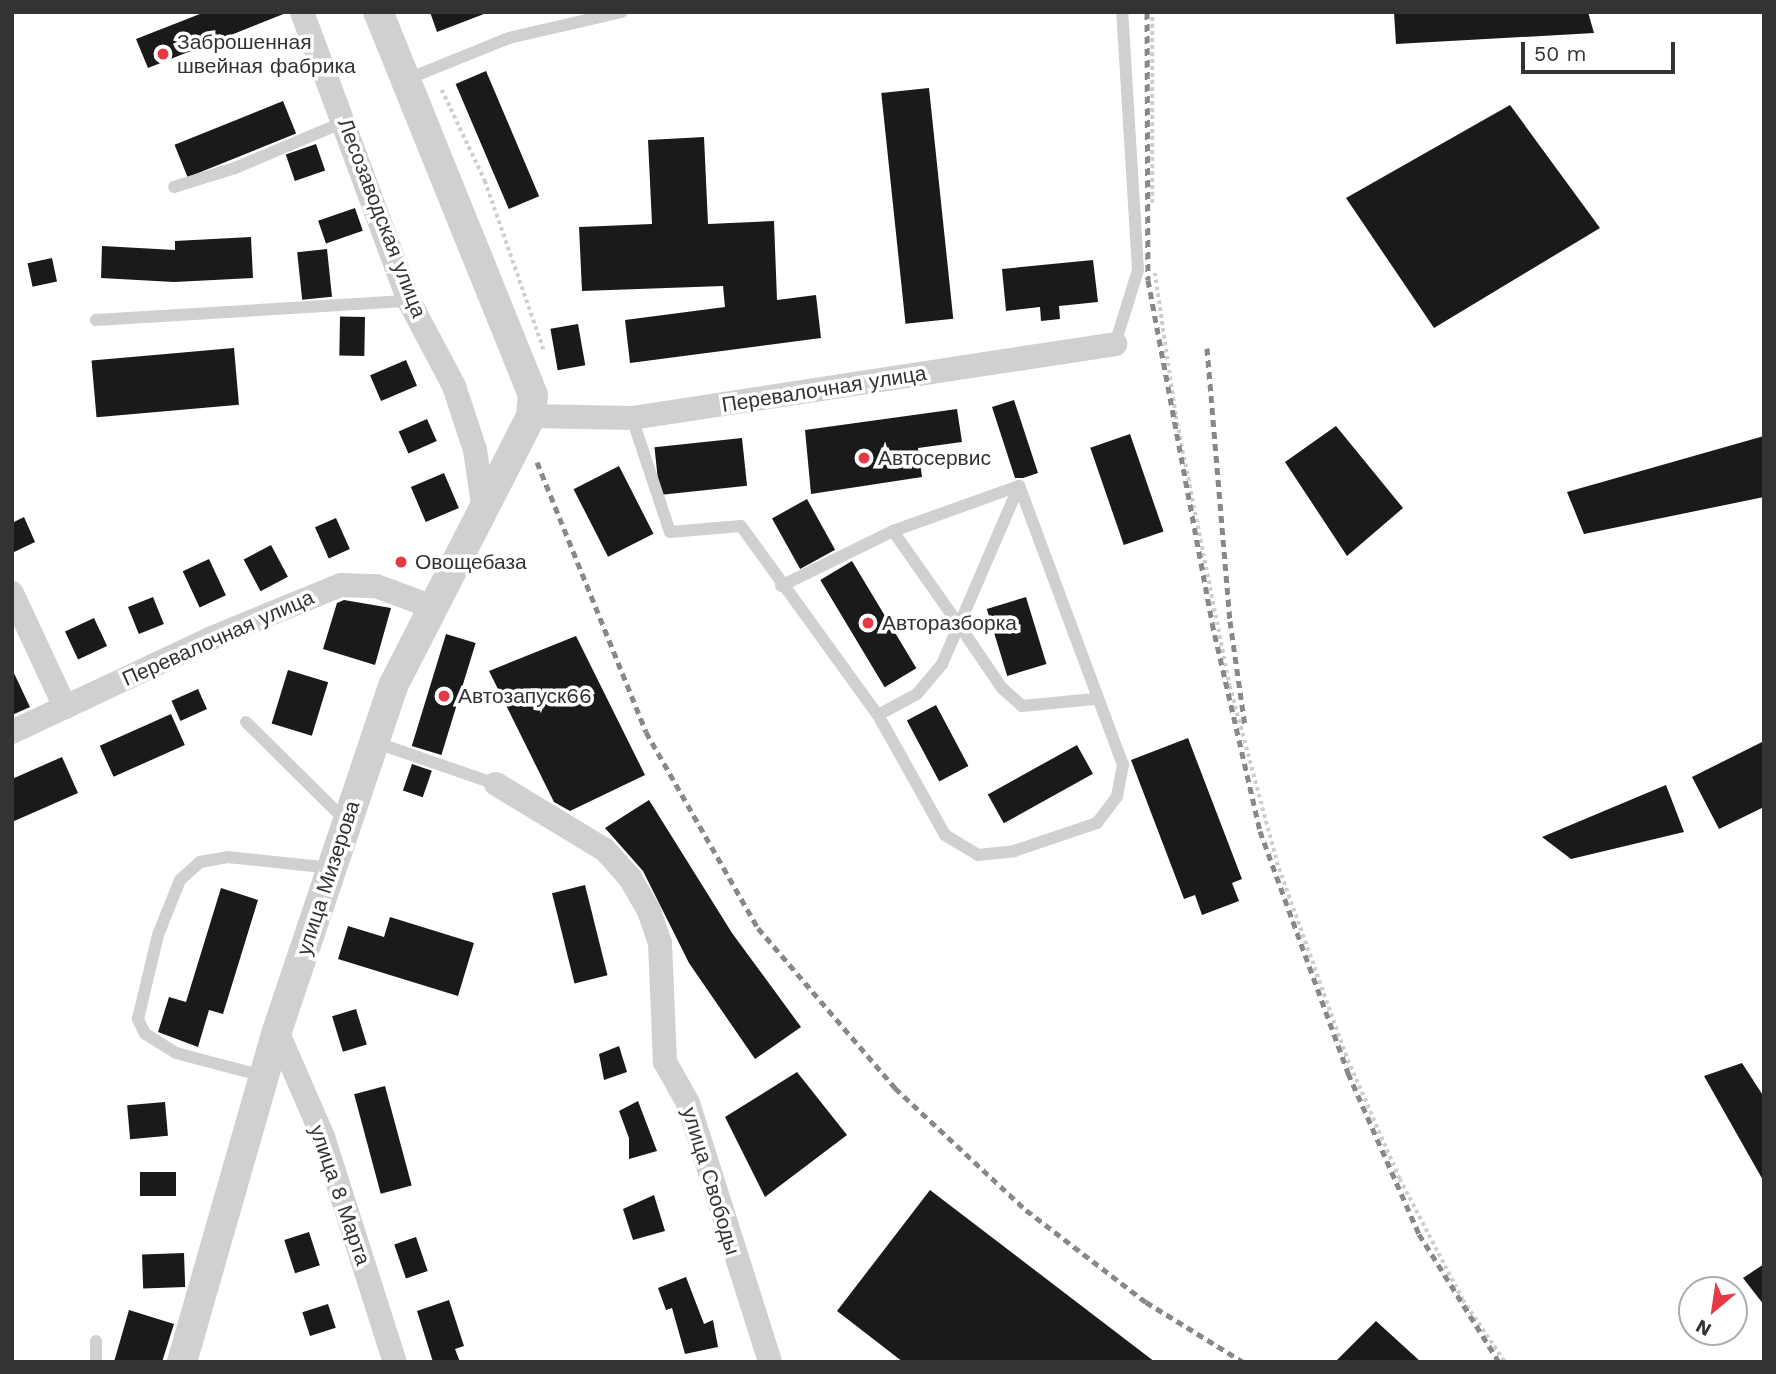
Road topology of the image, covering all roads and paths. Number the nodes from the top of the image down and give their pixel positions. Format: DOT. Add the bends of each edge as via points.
graph roads {
  1 [pos="302,12"];
  2 [pos="378,12"];
  3 [pos="622,12"];
  4 [pos="1122,12"];
  5 [pos="1153,12"];
  6 [pos="404,80"];
  7 [pos="345,121"];
  8 [pos="174,187"];
  9 [pos="1152,207"];
  10 [pos="1154,271"];
  11 [pos="409,301"];
  12 [pos="96,320"];
  13 [pos="1115,344"];
  14 [pos="531,416"];
  15 [pos="632,418"];
  16 [pos="1019,486"];
  17 [pos="483,504"];
  18 [pos="893,531"];
  19 [pos="781,586"];
  20 [pos="12,593"];
  21 [pos="430,606"];
  22 [pos="960,625"];
  23 [pos="1096,699"];
  24 [pos="65,707"];
  25 [pos="878,715"];
  26 [pos="246,722"];
  27 [pos="12,732"];
  28 [pos="374,742"];
  29 [pos="496,784"];
  30 [pos="348,816"];
  31 [pos="331,868"];
  32 [pos="277,1031"];
  33 [pos="265,1077"];
  34 [pos="96,1341"];
  35 [pos="96,1362"];
  36 [pos="182,1362"];
  37 [pos="395,1362"];
  38 [pos="770,1362"];
  39 [pos="1505,1362"];
  1 -- 7 [label="street, Лесозаводская улица"];
  2 -- 6 [label="street"];
  3 -- 6 [label="lane" via="509,38"];
  4 -- 13 [label="lane" via="1138,270"];
  5 -- 9 [label="path"];
  6 -- 14 [label="street" via="533,395"];
  7 -- 8 [label="lane" via="235,168"];
  7 -- 11 [label="street, Лесозаводская улица"];
  10 -- 39 [label="path" via="1176,416 1230,687 1277,862 1348,1060 1400,1179 1463,1300"];
  11 -- 12 [label="lane"];
  11 -- 17 [label="street, Лесозаводская улица" via="454,386 475,450"];
  13 -- 15 [label="street, Перевалочная улица"];
  14 -- 15 [label="street, Перевалочная улица"];
  14 -- 17 [label="street, улица Мизерова"];
  15 -- 19 [label="lane" via="670,532 741,526"];
  16 -- 18 [label="lane"];
  16 -- 22 [label="lane"];
  16 -- 23 [label="lane"];
  17 -- 21 [label="street, улица Мизерова"];
  18 -- 19 [label="lane"];
  18 -- 22 [label="lane"];
  19 -- 25 [label="lane"];
  20 -- 24 [label="street"];
  21 -- 24 [label="street, Перевалочная улица" via="376,586 341,585 214,637"];
  21 -- 28 [label="street, улица Мизерова" via="394,684"];
  22 -- 23 [label="lane" via="1002,688 1022,706"];
  22 -- 25 [label="lane" via="942,664 917,694"];
  23 -- 25 [label="lane" via="1123,765 1117,796 1097,823 1014,851 978,855 945,835"];
  24 -- 27 [label="street, Перевалочная улица"];
  26 -- 30 [label="lane" via="335,810"];
  28 -- 29 [label="lane"];
  28 -- 30 [label="street, улица Мизерова"];
  29 -- 38 [label="street, улица Свободы" via="605,850 630,877 649,911 660,943 665,1062 688,1102"];
  30 -- 31 [label="street, улица Мизерова"];
  31 -- 32 [label="street, улица Мизерова"];
  31 -- 33 [label="lane" via="227,857 200,862 180,880 159,935 138,1018 145,1034 176,1053"];
  32 -- 33 [label="street, улица Мизерова"];
  32 -- 37 [label="street, улица 8 Марта" via="323,1137"];
  33 -- 36 [label="street, улица Мизерова"];
  34 -- 35 [label="lane"];
}
